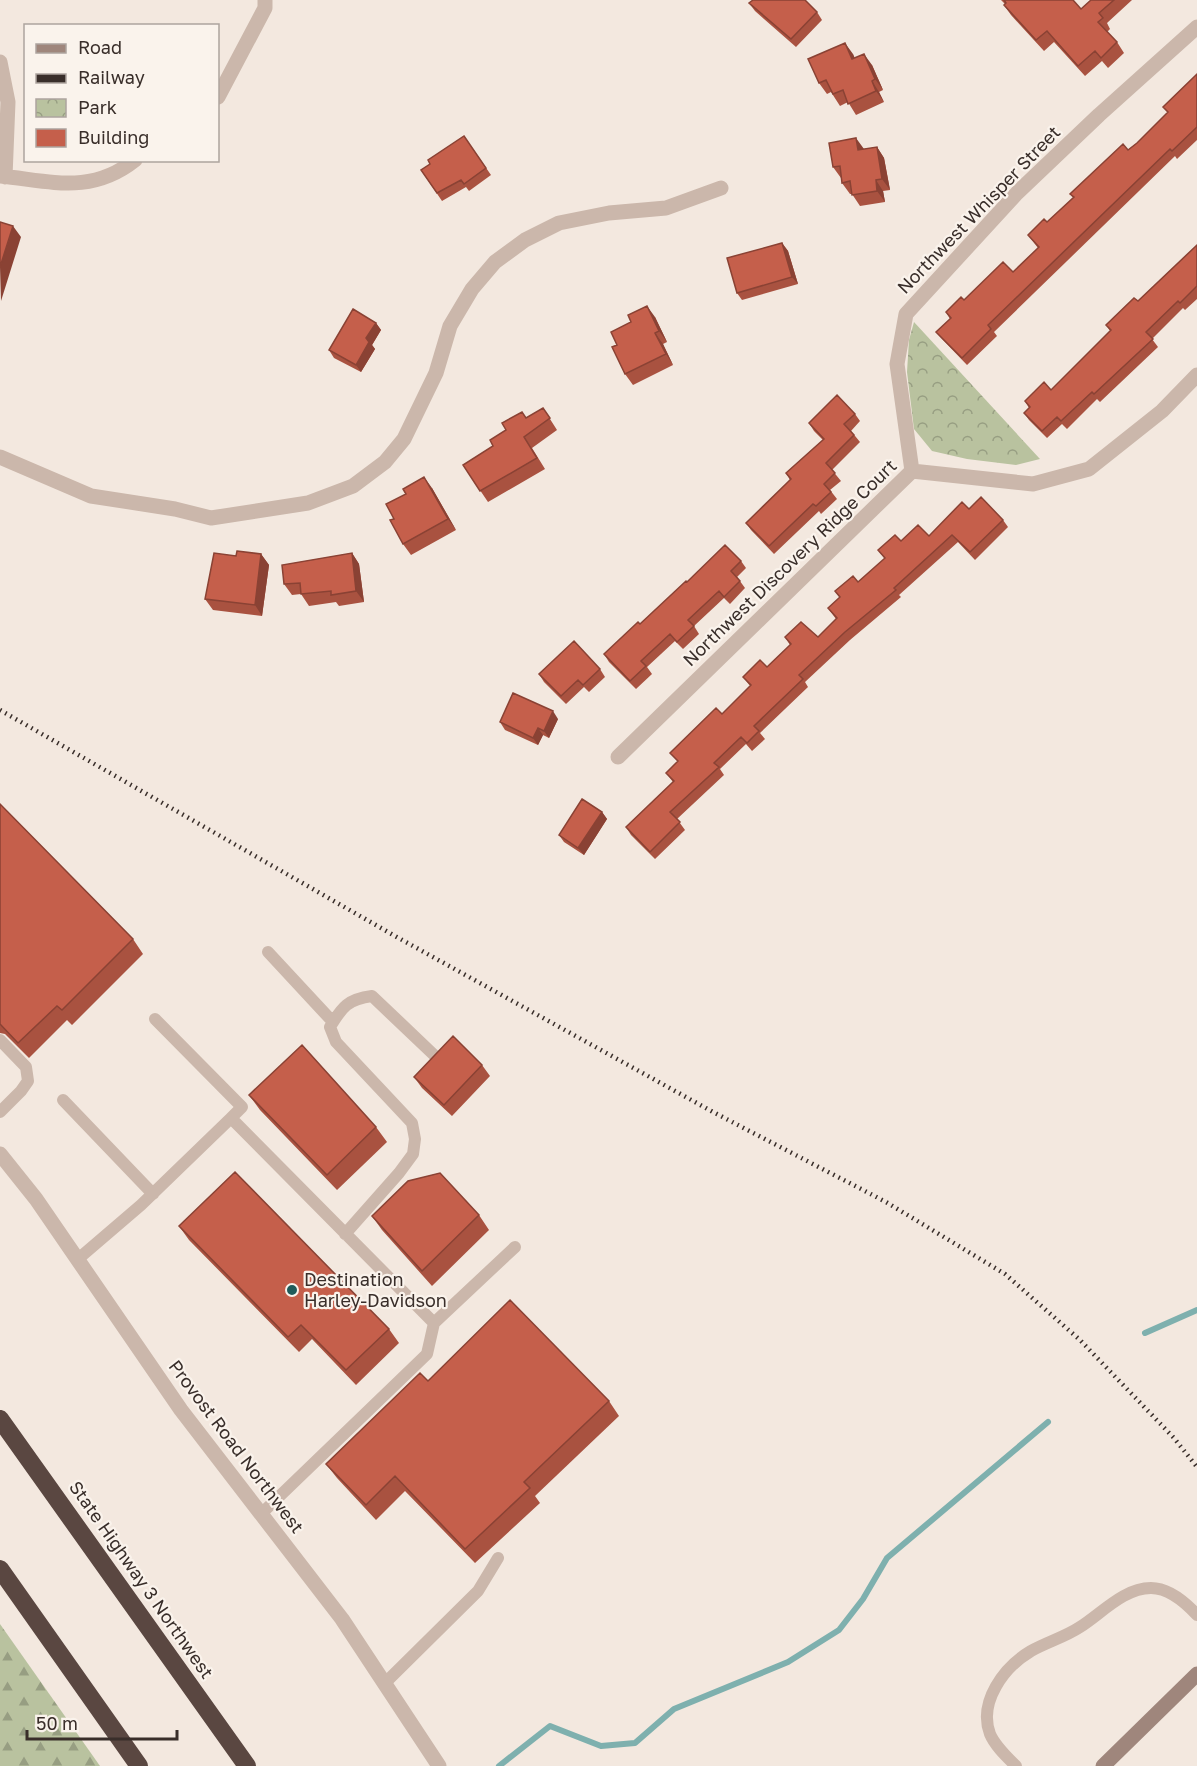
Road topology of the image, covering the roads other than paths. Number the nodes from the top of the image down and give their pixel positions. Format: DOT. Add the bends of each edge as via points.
graph roads {
  1 [pos="265,0"];
  2 [pos="1197,27"];
  3 [pos="0,62"];
  4 [pos="219,95"];
  5 [pos="133,162"];
  6 [pos="2,177"];
  7 [pos="721,188"];
  8 [pos="1197,375"];
  9 [pos="0,457"];
  10 [pos="912,471"];
  11 [pos="618,757"];
  12 [pos="268,952"];
  13 [pos="154,1019"];
  14 [pos="333,1022"];
  15 [pos="0,1040"];
  16 [pos="434,1055"];
  17 [pos="63,1100"];
  18 [pos="0,1112"];
  19 [pos="231,1118"];
  20 [pos="0,1154"];
  21 [pos="153,1194"];
  22 [pos="345,1234"];
  23 [pos="515,1247"];
  24 [pos="78,1259"];
  25 [pos="434,1323"];
  26 [pos="0,1419"];
  27 [pos="261,1514"];
  28 [pos="498,1558"];
  29 [pos="0,1569"];
  30 [pos="1197,1615"];
  31 [pos="1196,1679"];
  32 [pos="384,1684"];
  33 [pos="140,1766"];
  34 [pos="247,1766"];
  35 [pos="439,1766"];
  36 [pos="1016,1766"];
  37 [pos="1103,1766"];
  1 -- 4 [label="street" via="265,9"];
  2 -- 10 [label="street, Northwest Whisper Street" via="1017,193 906,314 897,364"];
  3 -- 6 [label="street" via="8,102"];
  5 -- 6 [label="street" via="101,180 77,184"];
  7 -- 9 [label="street" via="666,208 559,223 525,240 495,262 472,289 450,326 436,373 404,439 385,462 353,486 308,503 211,518 91,496"];
  8 -- 10 [label="street, Northwest Discovery Ridge Court" via="1162,411 1089,469 1033,484"];
  10 -- 11 [label="street, Northwest Discovery Ridge Court"];
  12 -- 14 [label="lane"];
  13 -- 19 [label="lane" via="242,1107"];
  14 -- 16 [label="lane" via="341,1009 357,998 372,996"];
  14 -- 22 [label="lane" via="330,1027 336,1042 412,1123 415,1139 413,1154"];
  15 -- 18 [label="lane" via="26,1067 28,1081"];
  17 -- 21 [label="lane"];
  19 -- 21 [label="lane"];
  19 -- 22 [label="lane"];
  20 -- 24 [label="street, Provost Road Northwest"];
  21 -- 24 [label="lane"];
  22 -- 25 [label="lane"];
  23 -- 25 [label="lane"];
  24 -- 27 [label="street, Provost Road Northwest" via="181,1410"];
  25 -- 27 [label="lane" via="427,1354"];
  26 -- 34 [label="highway, State Highway 3 Northwest"];
  27 -- 32 [label="street, Provost Road Northwest" via="342,1619"];
  28 -- 32 [label="lane" via="478,1591"];
  29 -- 33 [label="highway"];
  30 -- 36 [label="lane" via="1169,1593 1154,1587 1138,1589 1078,1629 1030,1652 1005,1671 996,1684 987,1722 991,1736"];
  31 -- 37 [label="main road"];
  32 -- 35 [label="street, Provost Road Northwest"];
}
